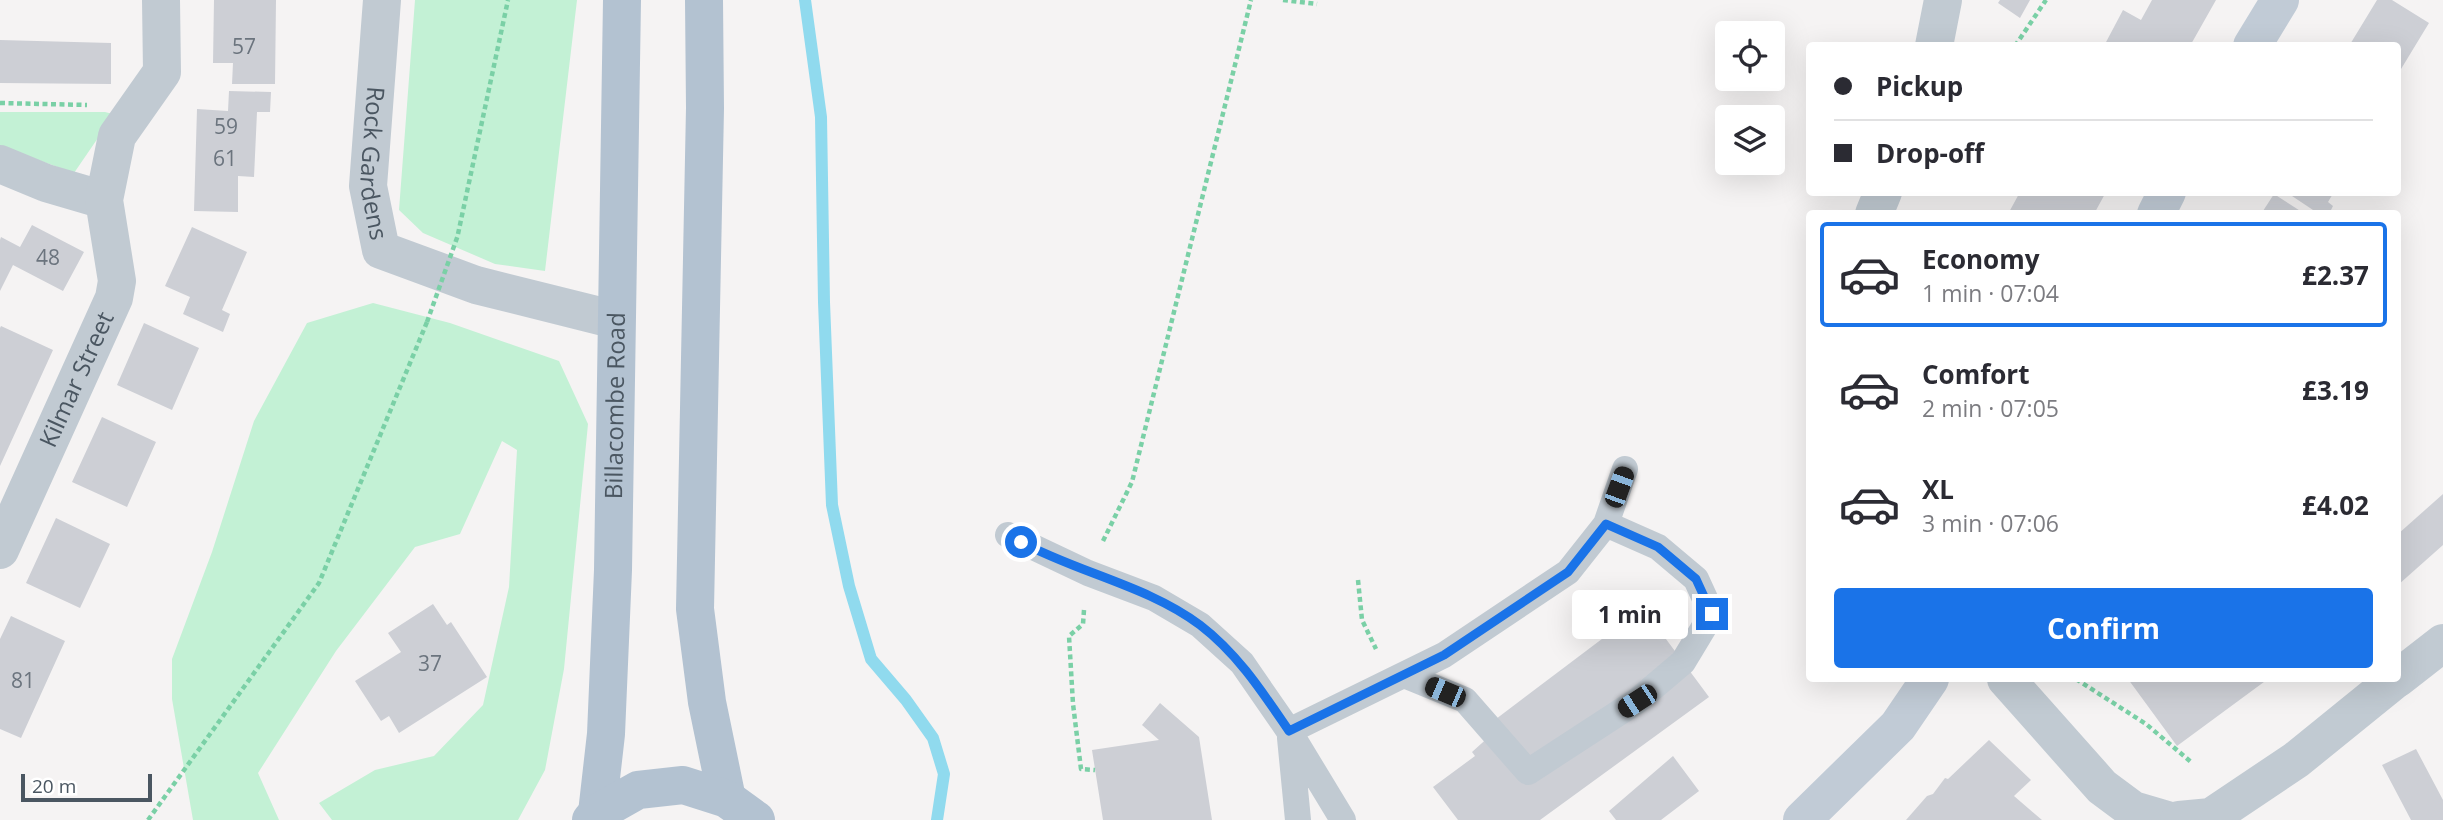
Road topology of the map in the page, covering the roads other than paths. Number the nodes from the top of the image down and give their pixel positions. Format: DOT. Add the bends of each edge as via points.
graph roads {
  1 [pos="161,0"];
  2 [pos="382,0"];
  3 [pos="622,0"];
  4 [pos="704,0"];
  5 [pos="1943,0"];
  6 [pos="2280,0"];
  7 [pos="1935,42"];
  8 [pos="2254,42"];
  9 [pos="0,164"];
  10 [pos="104,200"];
  11 [pos="616,320"];
  12 [pos="1625,469"];
  13 [pos="1606,524"];
  14 [pos="1008,535"];
  15 [pos="0,550"];
  16 [pos="2441,650"];
  17 [pos="2401,676"];
  18 [pos="1398,678"];
  19 [pos="1928,682"];
  20 [pos="2009,682"];
  21 [pos="2393,682"];
  22 [pos="1289,731"];
  23 [pos="742,809"];
  24 [pos="594,816"];
  25 [pos="2164,819"];
  26 [pos="1298,820"];
  27 [pos="1343,820"];
  28 [pos="1802,820"];
  1 -- 10 [label="street, Kilmar Street" via="162,72 117,136"];
  2 -- 11 [label="street, Rock Gardens" via="368,186 381,250 476,285"];
  3 -- 11 [label="main road, Billacombe Road"];
  4 -- 23 [label="main road" via="695,609 707,702"];
  5 -- 7 [label="street"];
  6 -- 8 [label="street"];
  9 -- 10 [label="street"];
  10 -- 15 [label="street, Kilmar Street" via="117,281 114,299"];
  11 -- 24 [label="main road, Billacombe Road" via="606,734"];
  12 -- 13 [label="lane"];
  13 -- 18 [label="lane" via="1568,572 1444,655"];
  13 -- 18 [label="lane" via="1658,547 1696,579 1712,614 1683,662 1637,701 1528,772 1465,700"];
  14 -- 22 [label="lane" via="1154,598 1200,625 1242,663"];
  16 -- 17 [label="street"];
  18 -- 22 [label="lane"];
  19 -- 28 [label="street" via="1898,726"];
  20 -- 25 [label="street" via="2102,787 2133,810"];
  21 -- 25 [label="street" via="2295,760 2211,817"];
  22 -- 26 [label="lane"];
  22 -- 27 [label="lane"];
  23 -- 24 [label="main road" via="683,785 638,790"];
}
